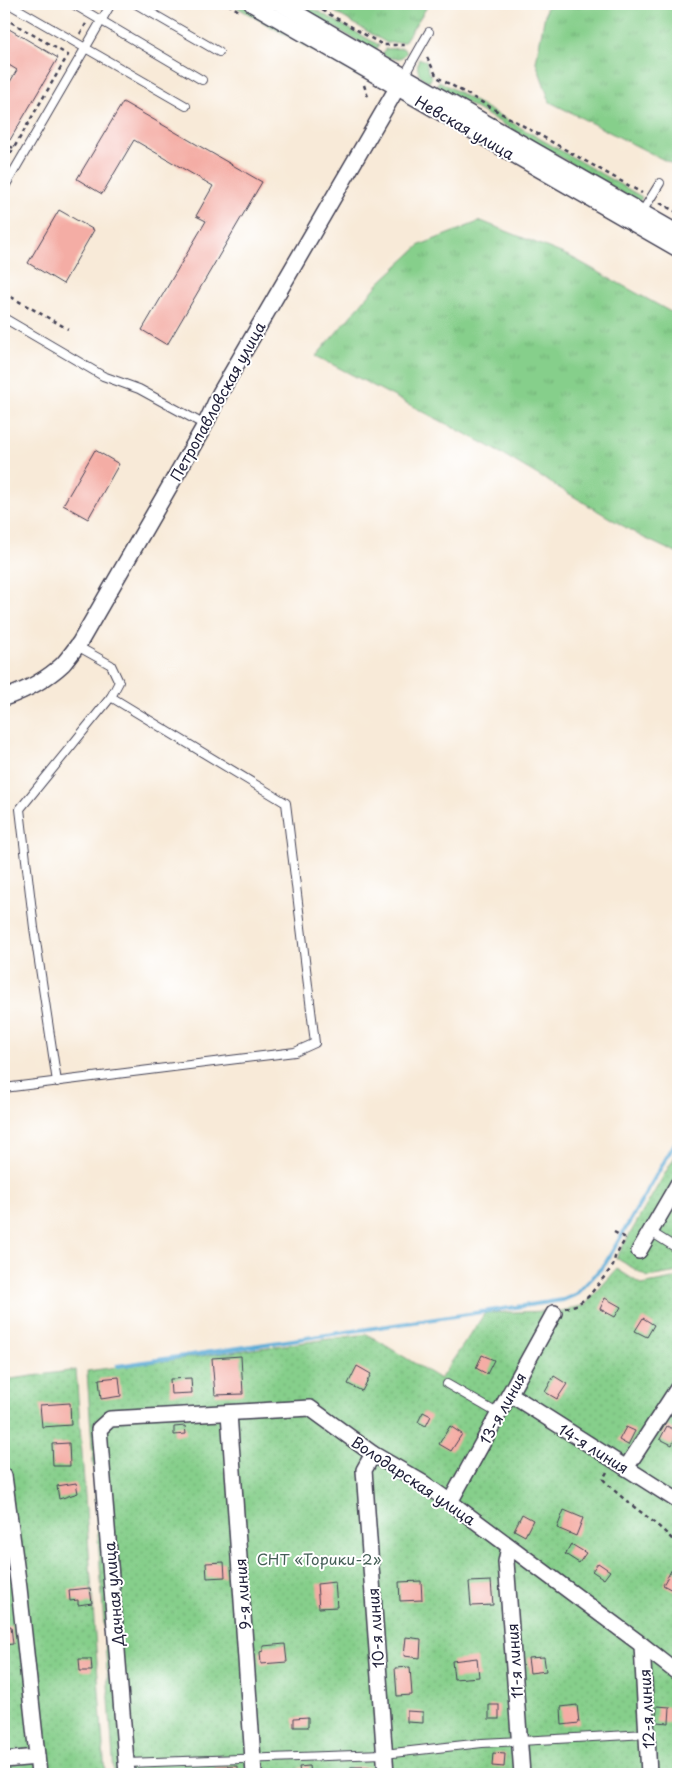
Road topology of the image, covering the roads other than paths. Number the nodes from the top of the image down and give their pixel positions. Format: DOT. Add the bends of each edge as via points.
graph roads {
  1 [pos="9,4"];
  2 [pos="74,4"];
  3 [pos="111,4"];
  4 [pos="136,4"];
  5 [pos="252,4"];
  6 [pos="281,4"];
  7 [pos="102,20"];
  8 [pos="430,32"];
  9 [pos="86,48"];
  10 [pos="219,52"];
  11 [pos="202,80"];
  12 [pos="401,82"];
  13 [pos="186,106"];
  14 [pos="660,183"];
  15 [pos="4,188"];
  16 [pos="642,212"];
  17 [pos="678,233"];
  18 [pos="678,248"];
  19 [pos="4,318"];
  20 [pos="205,425"];
  21 [pos="77,646"];
  22 [pos="111,697"];
  23 [pos="4,698"];
  24 [pos="57,1082"];
  25 [pos="4,1088"];
  26 [pos="678,1184"];
  27 [pos="651,1232"];
  28 [pos="678,1249"];
  29 [pos="640,1251"];
  30 [pos="556,1309"];
  31 [pos="447,1384"];
  32 [pos="678,1388"];
  33 [pos="510,1394"];
  34 [pos="230,1413"];
  35 [pos="499,1414"];
  36 [pos="110,1419"];
  37 [pos="373,1454"];
  38 [pos="620,1464"];
  39 [pos="4,1476"];
  40 [pos="450,1502"];
  41 [pos="678,1502"];
  42 [pos="509,1547"];
  43 [pos="11,1588"];
  44 [pos="642,1645"];
  45 [pos="678,1673"];
  46 [pos="647,1734"];
  47 [pos="520,1741"];
  48 [pos="384,1754"];
  49 [pos="37,1757"];
  50 [pos="253,1758"];
  51 [pos="4,1760"];
  52 [pos="126,1769"];
  53 [pos="39,1774"];
  54 [pos="254,1774"];
  55 [pos="386,1774"];
  56 [pos="522,1774"];
  57 [pos="649,1774"];
  1 -- 9 [label="lane"];
  2 -- 7 [label="lane"];
  3 -- 7 [label="lane"];
  4 -- 10 [label="lane"];
  5 -- 12 [label="street, Невская улица"];
  6 -- 12 [label="street, Невская улица"];
  7 -- 9 [label="lane"];
  7 -- 11 [label="lane"];
  8 -- 12 [label="lane"];
  9 -- 13 [label="lane"];
  9 -- 15 [label="lane"];
  12 -- 16 [label="street, Невская улица"];
  12 -- 18 [label="street, Невская улица"];
  12 -- 20 [label="street, Петропавловская улица" via="220,393"];
  14 -- 16 [label="lane"];
  16 -- 17 [label="street, Невская улица"];
  19 -- 20 [label="lane" via="103,376 139,390"];
  20 -- 21 [label="street, Петропавловская улица"];
  21 -- 22 [label="lane" via="112,665 119,682"];
  21 -- 23 [label="street, Петропавловская улица" via="62,665 39,682"];
  22 -- 24 [label="lane" via="20,809"];
  22 -- 24 [label="lane" via="286,802 315,1043 295,1052"];
  24 -- 25 [label="lane"];
  26 -- 27 [label="street"];
  27 -- 28 [label="lane"];
  27 -- 29 [label="street"];
  30 -- 33 [label="street, 13-я линия"];
  31 -- 35 [label="lane"];
  32 -- 38 [label="street"];
  33 -- 35 [label="street, 13-я линия"];
  33 -- 38 [label="street, 14-я линия"];
  34 -- 36 [label="street, Володарская улица"];
  34 -- 37 [label="street, Володарская улица" via="310,1408"];
  34 -- 50 [label="street, 9-я линия"];
  35 -- 40 [label="street, 13-я линия"];
  36 -- 52 [label="street, Дачная улица" via="100,1429"];
  37 -- 40 [label="street, Володарская улица"];
  37 -- 48 [label="street, 10-я линия" via="364,1470"];
  38 -- 41 [label="street, 14-я линия"];
  39 -- 43 [label="street"];
  40 -- 42 [label="street, Володарская улица"];
  42 -- 44 [label="street, Володарская улица"];
  42 -- 47 [label="street, 11-я линия" via="506,1562"];
  43 -- 49 [label="street"];
  44 -- 45 [label="street, Володарская улица"];
  44 -- 46 [label="street, 12-я линия"];
  46 -- 47 [label="lane"];
  46 -- 57 [label="street, 12-я линия"];
  47 -- 48 [label="lane"];
  47 -- 56 [label="street, 11-я линия"];
  48 -- 50 [label="lane"];
  48 -- 55 [label="street, 10-я линия"];
  49 -- 51 [label="street"];
  49 -- 53 [label="street"];
  50 -- 52 [label="lane"];
  50 -- 54 [label="street, 9-я линия"];
}
